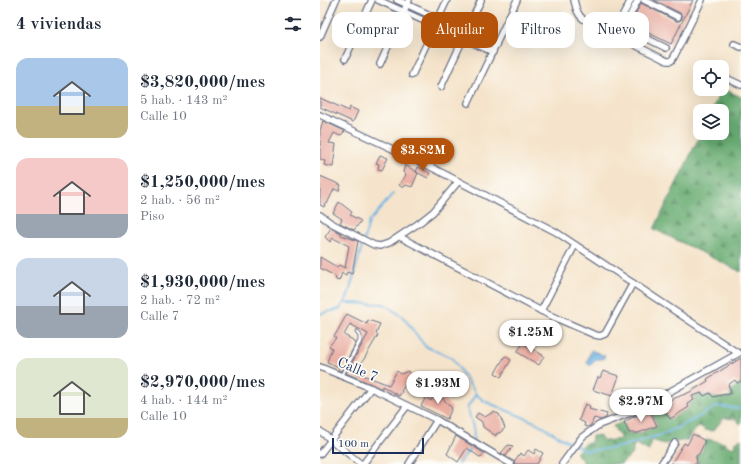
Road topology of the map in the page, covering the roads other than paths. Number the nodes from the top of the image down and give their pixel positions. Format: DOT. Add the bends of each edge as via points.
graph roads {
  1 [pos="336,0"];
  2 [pos="372,0"];
  3 [pos="378,0"];
  4 [pos="397,0"];
  5 [pos="447,0"];
  6 [pos="481,0"];
  7 [pos="517,0"];
  8 [pos="574,0"];
  9 [pos="631,0"];
  10 [pos="638,0"];
  11 [pos="644,0"];
  12 [pos="702,0"];
  13 [pos="408,2"];
  14 [pos="404,12"];
  15 [pos="426,12"];
  16 [pos="442,12"];
  17 [pos="475,12"];
  18 [pos="624,12"];
  19 [pos="632,12"];
  20 [pos="678,17"];
  21 [pos="583,19"];
  22 [pos="320,37"];
  23 [pos="649,40"];
  24 [pos="498,41"];
  25 [pos="734,44"];
  26 [pos="741,47"];
  27 [pos="387,48"];
  28 [pos="425,48"];
  29 [pos="459,48"];
  30 [pos="484,48"];
  31 [pos="495,48"];
  32 [pos="641,48"];
  33 [pos="666,48"];
  34 [pos="493,52"];
  35 [pos="345,59"];
  36 [pos="380,64"];
  37 [pos="412,75"];
  38 [pos="729,79"];
  39 [pos="741,85"];
  40 [pos="441,87"];
  41 [pos="468,103"];
  42 [pos="320,116"];
  43 [pos="458,182"];
  44 [pos="320,215"];
  45 [pos="400,237"];
  46 [pos="575,245"];
  47 [pos="633,283"];
  48 [pos="542,311"];
  49 [pos="357,332"];
  50 [pos="739,352"];
  51 [pos="320,367"];
  52 [pos="342,376"];
  53 [pos="371,388"];
  54 [pos="407,406"];
  55 [pos="437,420"];
  56 [pos="320,431"];
  57 [pos="331,440"];
  58 [pos="675,443"];
  59 [pos="320,454"];
  60 [pos="362,464"];
  61 [pos="409,464"];
  62 [pos="511,464"];
  63 [pos="562,464"];
  64 [pos="662,464"];
  1 -- 22 [label="street"];
  2 -- 35 [label="street"];
  3 -- 14 [label="street"];
  4 -- 13 [label="street"];
  5 -- 16 [label="street"];
  6 -- 17 [label="street"];
  7 -- 24 [label="street"];
  8 -- 21 [label="street" via="579,16"];
  9 -- 18 [label="street"];
  10 -- 19 [label="street"];
  11 -- 20 [label="street"];
  12 -- 32 [label="street" via="671,61"];
  13 -- 14 [label="street"];
  13 -- 15 [label="street"];
  23 -- 33 [label="street"];
  25 -- 26 [label="street"];
  27 -- 36 [label="street"];
  28 -- 37 [label="street"];
  29 -- 40 [label="street"];
  30 -- 34 [label="street"];
  31 -- 34 [label="street"];
  34 -- 41 [label="street"];
  38 -- 39 [label="street"];
  42 -- 43 [label="street"];
  43 -- 45 [label="street" via="433,212"];
  43 -- 46 [label="street" via="556,232"];
  44 -- 45 [label="street" via="374,245 384,245"];
  45 -- 48 [label="street"];
  46 -- 47 [label="street"];
  46 -- 48 [label="street"];
  47 -- 48 [label="street" via="610,326 605,334 600,336"];
  47 -- 50 [label="street"];
  49 -- 52 [label="lane" via="360,341"];
  50 -- 63 [label="street" via="633,412 599,425 582,437"];
  51 -- 52 [label="street, Calle 7"];
  52 -- 53 [label="street, Calle 7"];
  53 -- 54 [label="street, Calle 7"];
  53 -- 57 [label="street"];
  54 -- 55 [label="street, Calle 7"];
  54 -- 60 [label="street"];
  55 -- 61 [label="street"];
  55 -- 62 [label="street, Calle 7"];
  56 -- 57 [label="street"];
  57 -- 59 [label="street"];
  57 -- 60 [label="street"];
  58 -- 64 [label="street"];
}
